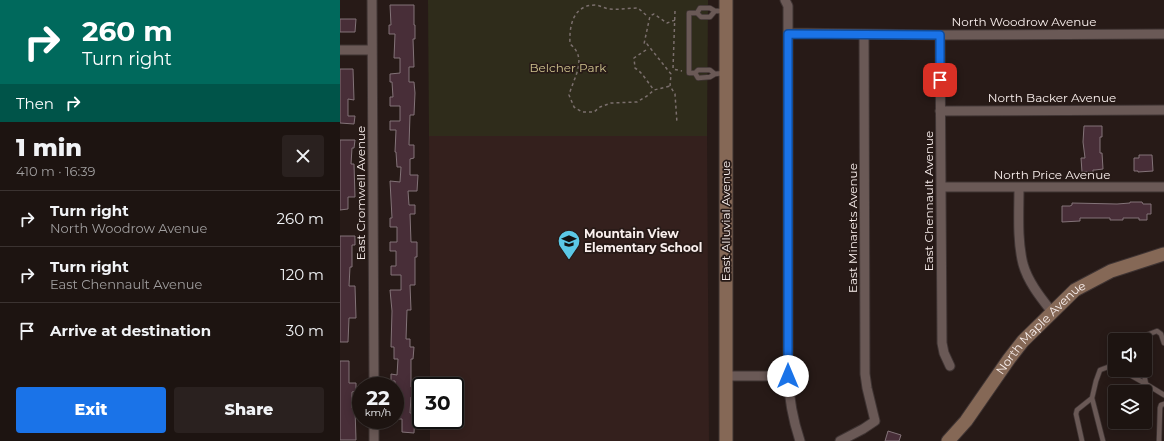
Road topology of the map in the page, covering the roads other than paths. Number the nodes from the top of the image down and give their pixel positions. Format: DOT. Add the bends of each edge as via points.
graph roads {
  1 [pos="372,0"];
  2 [pos="785,0"];
  3 [pos="722,7"];
  4 [pos="697,13"];
  5 [pos="788,34"];
  6 [pos="864,34"];
  7 [pos="1164,34"];
  8 [pos="940,35"];
  9 [pos="340,50"];
  10 [pos="372,50"];
  11 [pos="695,73"];
  12 [pos="721,73"];
  13 [pos="1164,110"];
  14 [pos="940,111"];
  15 [pos="941,187"];
  16 [pos="1019,187"];
  17 [pos="1164,187"];
  18 [pos="1164,254"];
  19 [pos="1052,312"];
  20 [pos="1152,333"];
  21 [pos="1164,343"];
  22 [pos="950,366"];
  23 [pos="1108,367"];
  24 [pos="726,376"];
  25 [pos="788,376"];
  26 [pos="374,377"];
  27 [pos="1134,377"];
  28 [pos="1144,377"];
  29 [pos="1146,384"];
  30 [pos="1164,395"];
  31 [pos="1092,398"];
  32 [pos="1164,404"];
  33 [pos="374,429"];
  34 [pos="374,441"];
  35 [pos="726,441"];
  36 [pos="800,441"];
  37 [pos="840,441"];
  38 [pos="948,441"];
  39 [pos="1082,441"];
  40 [pos="1103,441"];
  41 [pos="1159,441"];
  1 -- 10 [label="street, East Cromwell Avenue"];
  2 -- 5 [label="street" via="788,6"];
  3 -- 4 [label="lane" via="700,8"];
  3 -- 4 [label="lane" via="710,17 701,17"];
  3 -- 12 [label="main road, East Alluvial Avenue"];
  4 -- 11 [label="lane" via="688,13 689,73"];
  5 -- 6 [label="street, North Woodrow Avenue"];
  5 -- 25 [label="street"];
  6 -- 8 [label="street, North Woodrow Avenue"];
  6 -- 37 [label="street, East Minarets Avenue" via="865,374 875,421"];
  7 -- 8 [label="street, North Woodrow Avenue"];
  8 -- 14 [label="street, East Chennault Avenue"];
  9 -- 10 [label="street"];
  10 -- 26 [label="street, East Cromwell Avenue"];
  11 -- 12 [label="lane" via="698,70 710,70"];
  11 -- 12 [label="lane" via="698,78"];
  12 -- 24 [label="main road, East Alluvial Avenue"];
  13 -- 14 [label="street, North Backer Avenue"];
  14 -- 15 [label="street, East Chennault Avenue"];
  15 -- 16 [label="street, North Price Avenue"];
  15 -- 22 [label="street, East Chennault Avenue" via="942,343"];
  16 -- 17 [label="street, North Price Avenue"];
  16 -- 19 [label="street" via="1020,247 1024,266 1031,283"];
  18 -- 19 [label="main road, North Maple Avenue" via="1112,271 1075,290"];
  19 -- 38 [label="main road, North Maple Avenue" via="1023,341 966,421"];
  20 -- 21 [label="lane" via="1157,331 1161,334"];
  23 -- 31 [label="lane" via="1100,370"];
  24 -- 25 [label="street"];
  24 -- 35 [label="main road, East Alluvial Avenue"];
  25 -- 36 [label="street" via="789,395"];
  27 -- 29 [label="lane"];
  28 -- 29 [label="lane"];
  29 -- 30 [label="lane"];
  31 -- 39 [label="lane" via="1077,410 1076,414"];
  31 -- 40 [label="lane"];
  32 -- 41 [label="lane" via="1160,408"];
  33 -- 34 [label="street"];
}
